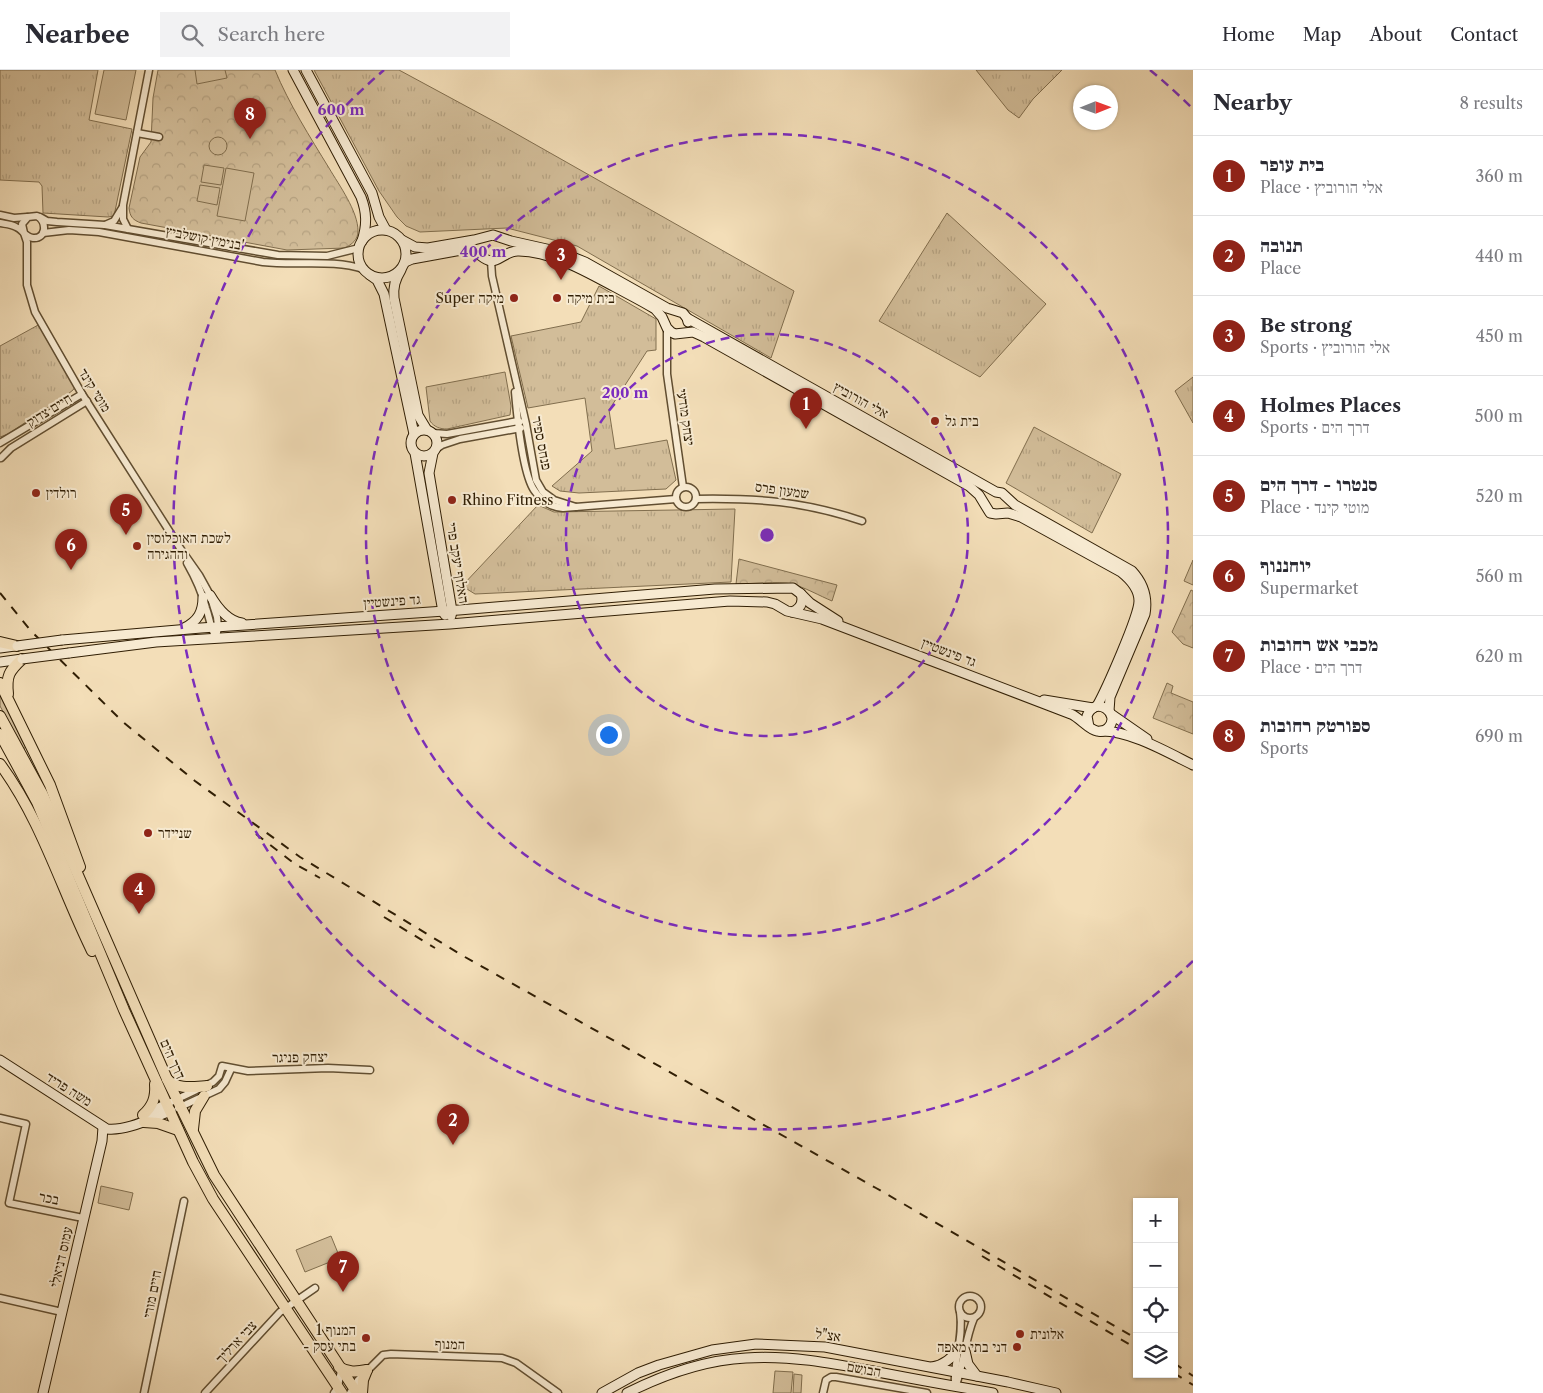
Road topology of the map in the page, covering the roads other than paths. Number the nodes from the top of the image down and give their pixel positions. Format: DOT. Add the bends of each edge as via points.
graph roads {
  1 [pos="149,70"];
  2 [pos="293,70"];
  3 [pos="306,70"];
  4 [pos="137,133"];
  5 [pos="159,137"];
  6 [pos="123,205"];
  7 [pos="0,215"];
  8 [pos="28,216"];
  9 [pos="40,217"];
  10 [pos="0,223"];
  11 [pos="105,225"];
  12 [pos="128,229"];
  13 [pos="386,230"];
  14 [pos="24,233"];
  15 [pos="43,233"];
  16 [pos="500,238"];
  17 [pos="482,239"];
  18 [pos="402,240"];
  19 [pos="361,244"];
  20 [pos="480,254"];
  21 [pos="501,256"];
  22 [pos="491,261"];
  23 [pos="403,266"];
  24 [pos="367,272"];
  25 [pos="676,311"];
  26 [pos="687,318"];
  27 [pos="666,325"];
  28 [pos="680,333"];
  29 [pos="667,351"];
  30 [pos="514,371"];
  31 [pos="82,394"];
  32 [pos="87,401"];
  33 [pos="518,420"];
  34 [pos="526,424"];
  35 [pos="519,430"];
  36 [pos="430,432"];
  37 [pos="414,434"];
  38 [pos="0,443"];
  39 [pos="434,451"];
  40 [pos="0,452"];
  41 [pos="415,453"];
  42 [pos="0,459"];
  43 [pos="683,487"];
  44 [pos="996,492"];
  45 [pos="676,499"];
  46 [pos="696,499"];
  47 [pos="1006,499"];
  48 [pos="985,504"];
  49 [pos="576,507"];
  50 [pos="1001,513"];
  51 [pos="862,521"];
  52 [pos="448,585"];
  53 [pos="787,589"];
  54 [pos="439,590"];
  55 [pos="799,591"];
  56 [pos="206,596"];
  57 [pos="481,608"];
  58 [pos="782,608"];
  59 [pos="447,611"];
  60 [pos="429,612"];
  61 [pos="792,612"];
  62 [pos="247,624"];
  63 [pos="450,624"];
  64 [pos="214,627"];
  65 [pos="179,630"];
  66 [pos="857,632"];
  67 [pos="216,638"];
  68 [pos="0,642"];
  69 [pos="18,646"];
  70 [pos="0,648"];
  71 [pos="22,659"];
  72 [pos="0,662"];
  73 [pos="0,683"];
  74 [pos="1030,698"];
  75 [pos="9,700"];
  76 [pos="1095,707"];
  77 [pos="1110,713"];
  78 [pos="0,716"];
  79 [pos="1089,727"];
  80 [pos="1100,731"];
  81 [pos="0,734"];
  82 [pos="1170,754"];
  83 [pos="0,764"];
  84 [pos="1193,765"];
  85 [pos="99,924"];
  86 [pos="124,1010"];
  87 [pos="0,1060"];
  88 [pos="231,1069"];
  89 [pos="370,1070"];
  90 [pos="153,1075"];
  91 [pos="167,1079"];
  92 [pos="205,1091"];
  93 [pos="174,1106"];
  94 [pos="0,1118"];
  95 [pos="144,1118"];
  96 [pos="103,1127"];
  97 [pos="124,1127"];
  98 [pos="178,1130"];
  99 [pos="194,1135"];
  100 [pos="102,1141"];
  101 [pos="184,1201"];
  102 [pos="84,1218"];
  103 [pos="315,1288"];
  104 [pos="0,1298"];
  105 [pos="296,1300"];
  106 [pos="285,1308"];
  107 [pos="62,1312"];
  108 [pos="960,1312"];
  109 [pos="974,1318"];
  110 [pos="961,1349"];
  111 [pos="930,1367"];
  112 [pos="340,1369"];
  113 [pos="367,1370"];
  114 [pos="957,1372"];
  115 [pos="978,1376"];
  116 [pos="955,1386"];
  117 [pos="338,1391"];
  118 [pos="353,1391"];
  119 [pos="43,1393"];
  120 [pos="144,1393"];
  121 [pos="205,1393"];
  122 [pos="362,1393"];
  123 [pos="557,1393"];
  124 [pos="602,1393"];
  125 [pos="627,1393"];
  126 [pos="823,1393"];
  127 [pos="928,1393"];
  128 [pos="993,1393"];
  129 [pos="1056,1393"];
  1 -- 4 [label="street"];
  2 -- 19 [label="street" via="361,197 367,221"];
  3 -- 13 [label="street" via="372,193"];
  4 -- 5 [label="street"];
  4 -- 6 [label="street"];
  6 -- 11 [label="street" via="114,221"];
  6 -- 12 [label="street" via="123,219"];
  7 -- 8 [label="street"];
  8 -- 9 [label="street"];
  8 -- 14 [label="street" via="22,224"];
  9 -- 11 [label="street, בנימין קושלביץ'" via="47,221"];
  9 -- 15 [label="street" via="44,224"];
  10 -- 14 [label="street" via="16,226"];
  11 -- 12 [label="street, בנימין קושלביץ'"];
  12 -- 19 [label="street, בנימין קושלביץ'" via="278,255 328,256"];
  13 -- 18 [label="street"];
  13 -- 19 [label="street" via="370,234"];
  14 -- 15 [label="street" via="34,238"];
  14 -- 31 [label="street, מוטי קינד" via="30,299"];
  15 -- 24 [label="street, בנימין קושלביץ'" via="80,230 263,262 349,264"];
  16 -- 17 [label="street" via="490,235"];
  16 -- 21 [label="street" via="504,245"];
  16 -- 25 [label="street" via="573,257"];
  17 -- 18 [label="street" via="428,248 416,247"];
  17 -- 20 [label="street" via="478,246"];
  18 -- 23 [label="street" via="406,250"];
  19 -- 24 [label="street" via="359,259"];
  20 -- 22 [label="street"];
  20 -- 23 [label="street" via="464,249 412,259"];
  21 -- 22 [label="street"];
  21 -- 27 [label="street" via="522,251 570,264 650,307"];
  22 -- 30 [label="street, פנחס ספיר"];
  23 -- 24 [label="street" via="386,278"];
  23 -- 36 [label="street" via="395,280 394,298 418,415"];
  24 -- 37 [label="street" via="377,280 384,294"];
  25 -- 26 [label="street"];
  25 -- 27 [label="street" via="670,313"];
  26 -- 28 [label="street" via="687,328"];
  26 -- 44 [label="street, אלי הורוביץ"];
  27 -- 28 [label="street" via="673,333"];
  27 -- 29 [label="street, יצחק מודעי"];
  28 -- 29 [label="street" via="671,340"];
  28 -- 48 [label="street, אלי הורוביץ" via="693,332 704,337 968,486 980,494"];
  29 -- 43 [label="street, יצחק מודעי"];
  30 -- 33 [label="street, פנחס ספיר"];
  30 -- 34 [label="street, פנחס ספיר"];
  31 -- 32 [label="street, מוטי קינד"];
  31 -- 38 [label="street, חיים צדוק"];
  32 -- 42 [label="street, חיים צדוק" via="11,448"];
  32 -- 56 [label="street, מוטי קינד" via="195,568"];
  33 -- 34 [label="street"];
  33 -- 35 [label="street, פנחס ספיר"];
  33 -- 36 [label="street" via="448,434"];
  34 -- 35 [label="street"];
  34 -- 49 [label="street, פנחס ספיר" via="539,486 554,500"];
  35 -- 39 [label="street" via="460,439"];
  35 -- 49 [label="street, פנחס ספיר" via="527,473 534,490 552,506"];
  36 -- 37 [label="street" via="420,430"];
  36 -- 39 [label="street" via="437,441"];
  37 -- 41 [label="street" via="411,446"];
  39 -- 41 [label="street" via="426,456"];
  39 -- 52 [label="street, האלוף יעקב פרי" via="428,473"];
  40 -- 42 [label="street"];
  41 -- 54 [label="street, האלוף יעקב פרי"];
  43 -- 45 [label="street" via="677,492"];
  43 -- 46 [label="street" via="693,490"];
  44 -- 47 [label="street" via="1002,493"];
  44 -- 48 [label="street" via="987,496"];
  45 -- 46 [label="street" via="685,507 693,505"];
  45 -- 49 [label="street"];
  46 -- 51 [label="street, שמעון פרס" via="770,500 818,508"];
  47 -- 50 [label="street" via="1007,506"];
  47 -- 77 [label="street" via="1125,566 1142,584 1145,614 1110,697"];
  48 -- 50 [label="street" via="990,512"];
  50 -- 76 [label="street" via="1021,517 1105,563 1127,576 1135,587 1138,612"];
  52 -- 57 [label="street" via="458,603"];
  52 -- 59 [label="street, האלוף יעקב פרי"];
  53 -- 55 [label="street"];
  53 -- 57 [label="street, גד פינשטיין" via="715,589"];
  53 -- 58 [label="street" via="779,597"];
  54 -- 59 [label="street, האלוף יעקב פרי"];
  54 -- 60 [label="street" via="436,604"];
  55 -- 61 [label="street" via="801,605"];
  55 -- 66 [label="street, גד פינשטיין" via="818,608"];
  56 -- 62 [label="street" via="226,615 238,623"];
  56 -- 64 [label="street, מוטי קינד" via="217,617"];
  56 -- 65 [label="street" via="199,616"];
  57 -- 59 [label="street, גד פינשטיין"];
  58 -- 61 [label="street"];
  58 -- 63 [label="street, גד פינשטיין" via="759,601 730,601"];
  59 -- 60 [label="street, גד פינשטיין"];
  59 -- 63 [label="street, האלוף יעקב פרי"];
  60 -- 62 [label="street, גד פינשטיין"];
  61 -- 66 [label="street, גד פינשטיין" via="815,616"];
  62 -- 64 [label="street, גד פינשטיין"];
  63 -- 67 [label="street, גד פינשטיין"];
  64 -- 65 [label="street, גד פינשטיין"];
  64 -- 67 [label="street, מוטי קינד"];
  65 -- 69 [label="street, גד פינשטיין, bridge"];
  66 -- 74 [label="street, גד פינשטיין"];
  67 -- 71 [label="street, גד פינשטיין, bridge"];
  68 -- 69 [label="main road"];
  69 -- 70 [label="street, גד פינשטיין"];
  71 -- 72 [label="street, גד פינשטיין"];
  71 -- 75 [label="main road" via="8,676"];
  73 -- 75 [label="main road"];
  74 -- 76 [label="street, גד פינשטיין"];
  74 -- 79 [label="street, גד פינשטיין" via="1076,716"];
  75 -- 85 [label="main road" via="50,785"];
  76 -- 77 [label="street" via="1104,707"];
  76 -- 79 [label="street" via="1087,716"];
  77 -- 80 [label="street" via="1110,726"];
  77 -- 82 [label="street"];
  78 -- 85 [label="main road, דרך הים" via="43,795"];
  79 -- 80 [label="street"];
  80 -- 82 [label="street" via="1126,735"];
  81 -- 86 [label="main road, דרך הים" via="37,802"];
  82 -- 84 [label="street"];
  83 -- 86 [label="main road" via="36,822 83,932"];
  85 -- 91 [label="main road, דרך הים"];
  86 -- 90 [label="main road, דרך הים"];
  87 -- 96 [label="street, משה פריד"];
  88 -- 89 [label="street, יצחק פניגר"];
  88 -- 92 [label="street, יצחק פניגר" via="223,1085"];
  88 -- 92 [label="street, יצחק פניגר" via="222,1066"];
  90 -- 93 [label="main road, דרך הים"];
  90 -- 95 [label="main road" via="155,1098"];
  91 -- 92 [label="main road" via="173,1084"];
  91 -- 93 [label="main road, דרך הים"];
  92 -- 93 [label="street, יצחק פניגר"];
  92 -- 93 [label="street, יצחק פניגר"];
  92 -- 99 [label="main road" via="193,1116"];
  93 -- 95 [label="street, משה פריד"];
  93 -- 98 [label="main road, דרך הים"];
  93 -- 99 [label="main road, דרך הים"];
  94 -- 102 [label="street, בכר" via="26,1124 9,1204"];
  95 -- 97 [label="street, משה פריד"];
  95 -- 98 [label="main road"];
  96 -- 97 [label="street, משה פריד"];
  96 -- 100 [label="street, עמוס דניאלי"];
  97 -- 100 [label="street" via="113,1131"];
  98 -- 106 [label="main road, דרך הים" via="213,1199"];
  99 -- 105 [label="main road, דרך הים" via="223,1192"];
  100 -- 102 [label="street, עמוס דניאלי"];
  101 -- 120 [label="street, חיים מורי"];
  102 -- 107 [label="street, עמוס דניאלי"];
  103 -- 105 [label="street, צבי ארליך"];
  104 -- 107 [label="street"];
  105 -- 106 [label="street, צבי ארליך"];
  105 -- 112 [label="main road, דרך הים"];
  106 -- 117 [label="main road, דרך הים"];
  106 -- 121 [label="street, צבי ארליך"];
  107 -- 119 [label="street, עמוס דניאלי"];
  108 -- 109 [label="street" via="965,1317"];
  108 -- 109 [label="street" via="960,1301 966,1296 973,1296 982,1307"];
  108 -- 110 [label="street"];
  109 -- 110 [label="street"];
  110 -- 111 [label="street" via="944,1362"];
  110 -- 114 [label="street"];
  110 -- 115 [label="street"];
  111 -- 114 [label="street, אצ\"ל"];
  111 -- 124 [label="street, אצ\"ל" via="825,1347 744,1345 698,1353 659,1365"];
  112 -- 113 [label="main road" via="352,1372"];
  112 -- 117 [label="street"];
  112 -- 118 [label="main road, דרך הים"];
  113 -- 118 [label="street, המנוף"];
  113 -- 122 [label="main road"];
  113 -- 123 [label="street, המנוף" via="383,1355 502,1358 516,1363"];
  114 -- 115 [label="street, אצ\"ל"];
  114 -- 116 [label="street"];
  115 -- 129 [label="street, אצ\"ל"];
  116 -- 125 [label="street, אצ\"ל" via="820,1362 756,1357 694,1368"];
  116 -- 128 [label="street, אצ\"ל"];
  126 -- 127 [label="street, הבושם" via="826,1380 836,1377"];
}
